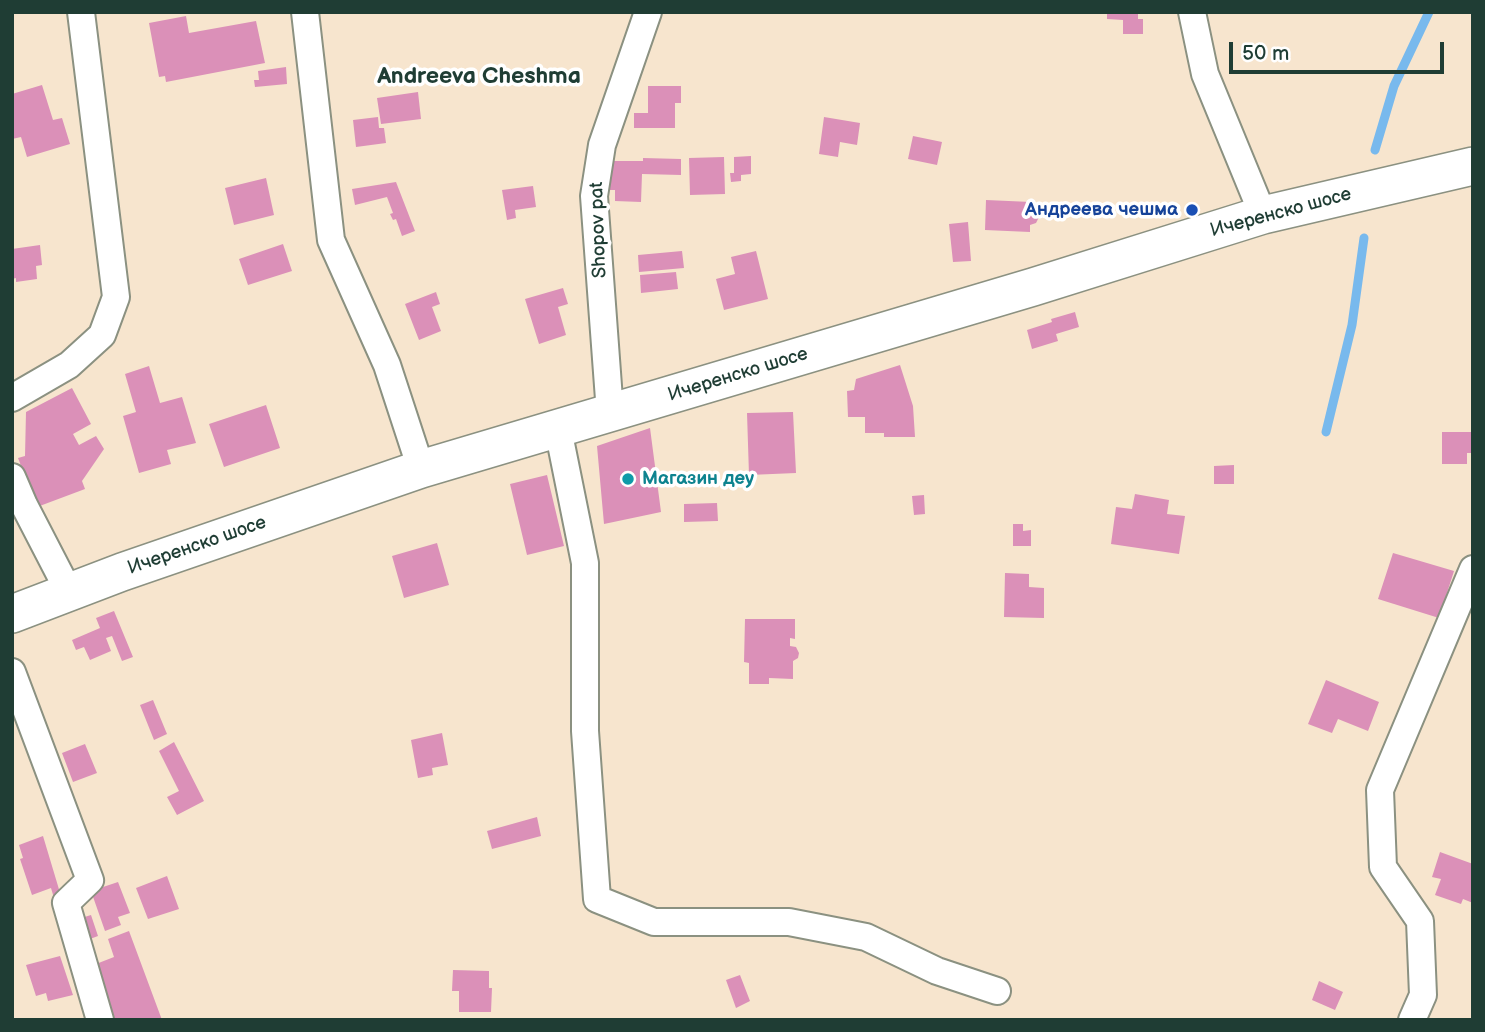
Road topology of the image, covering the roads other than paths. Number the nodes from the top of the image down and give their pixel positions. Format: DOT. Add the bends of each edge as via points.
graph roads {
  1 [pos="81,12"];
  2 [pos="305,12"];
  3 [pos="648,12"];
  4 [pos="1192,12"];
  5 [pos="1473,166"];
  6 [pos="1263,215"];
  7 [pos="12,398"];
  8 [pos="610,413"];
  9 [pos="558,429"];
  10 [pos="421,469"];
  11 [pos="12,477"];
  12 [pos="1473,569"];
  13 [pos="69,592"];
  14 [pos="12,614"];
  15 [pos="12,672"];
  16 [pos="997,991"];
  17 [pos="100,1020"];
  18 [pos="1412,1020"];
  1 -- 7 [label="street" via="116,297 102,334 69,365"];
  2 -- 10 [label="street" via="331,240 387,365"];
  3 -- 8 [label="street, Shopov pat" via="602,145 594,196"];
  4 -- 6 [label="street" via="1205,75"];
  5 -- 6 [label="street, Ичеренско шосе"];
  6 -- 8 [label="street, Ичеренско шосе"];
  8 -- 9 [label="street, Ичеренско шосе"];
  9 -- 10 [label="street, Ичеренско шосе"];
  9 -- 16 [label="street" via="585,563 585,732 597,900 654,922 789,922 866,937 937,971"];
  10 -- 13 [label="street, Ичеренско шосе"];
  11 -- 13 [label="street"];
  12 -- 18 [label="street" via="1380,790 1383,867 1420,921 1423,995"];
  13 -- 14 [label="street, Ичеренско шосе"];
  15 -- 17 [label="street" via="90,880 66,903"];
}
